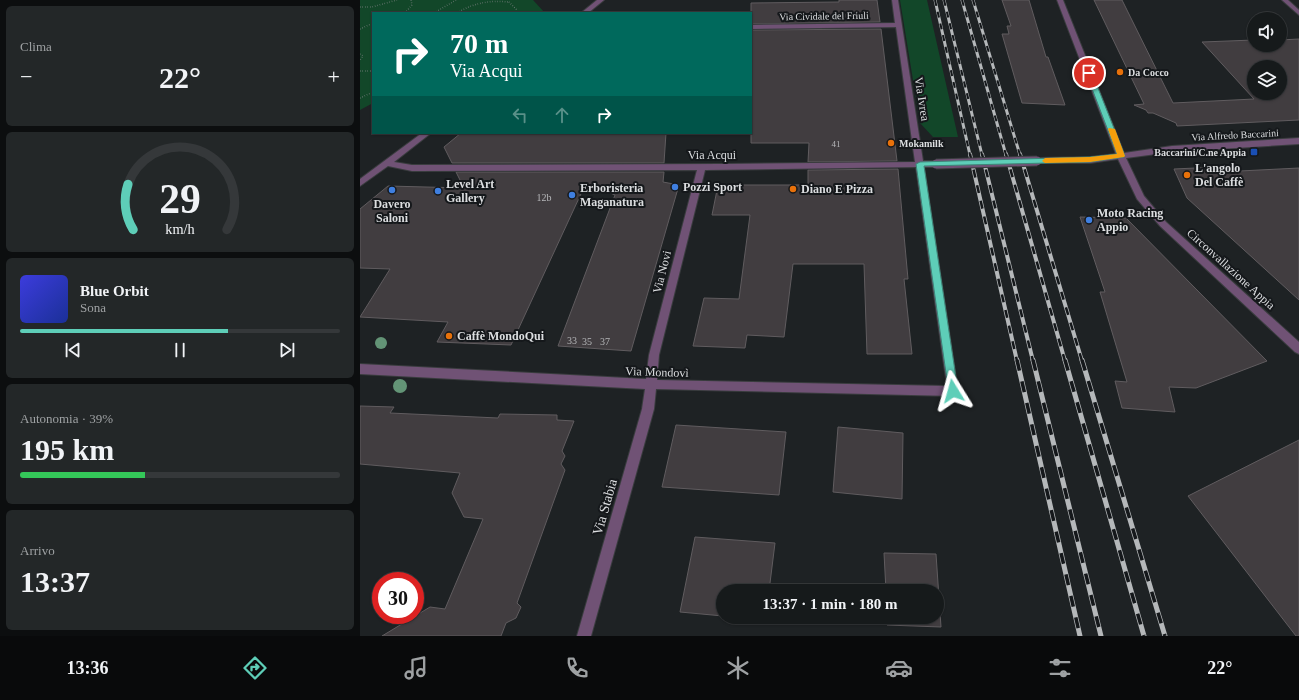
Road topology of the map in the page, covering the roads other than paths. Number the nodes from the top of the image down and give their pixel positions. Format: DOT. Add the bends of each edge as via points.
graph roads {
  1 [pos="601,0"];
  2 [pos="895,0"];
  3 [pos="1060,0"];
  4 [pos="1285,0"];
  5 [pos="585,12"];
  6 [pos="1299,12"];
  7 [pos="898,25"];
  8 [pos="752,27"];
  9 [pos="426,134"];
  10 [pos="1299,141"];
  11 [pos="1121,156"];
  12 [pos="387,164"];
  13 [pos="920,164"];
  14 [pos="702,167"];
  15 [pos="360,183"];
  16 [pos="1299,349"];
  17 [pos="360,369"];
  18 [pos="651,385"];
  19 [pos="953,391"];
  20 [pos="584,636"];
  1 -- 5 [label="street"];
  2 -- 7 [label="street, Via Ivrea"];
  3 -- 11 [label="street, Circonvallazione Appia"];
  4 -- 6 [label="street"];
  7 -- 8 [label="street, Via Cividale del Friuli"];
  7 -- 13 [label="street, Via Ivrea"];
  9 -- 12 [label="street"];
  10 -- 11 [label="street, Via Alfredo Baccarini" via="1172,149"];
  11 -- 13 [label="street, Via Acqui, bridge" via="1090,160"];
  11 -- 16 [label="street, Circonvallazione Appia" via="1136,191 1147,207"];
  12 -- 14 [label="street, Via Acqui" via="412,168"];
  12 -- 15 [label="street"];
  13 -- 14 [label="street, Via Acqui"];
  13 -- 19 [label="street, Via Ivrea"];
  14 -- 18 [label="street, Via Novi" via="654,355"];
  17 -- 18 [label="street, Via Mondovì"];
  18 -- 19 [label="street, Via Mondovì"];
  18 -- 20 [label="street, Via Stabia" via="648,410"];
}
